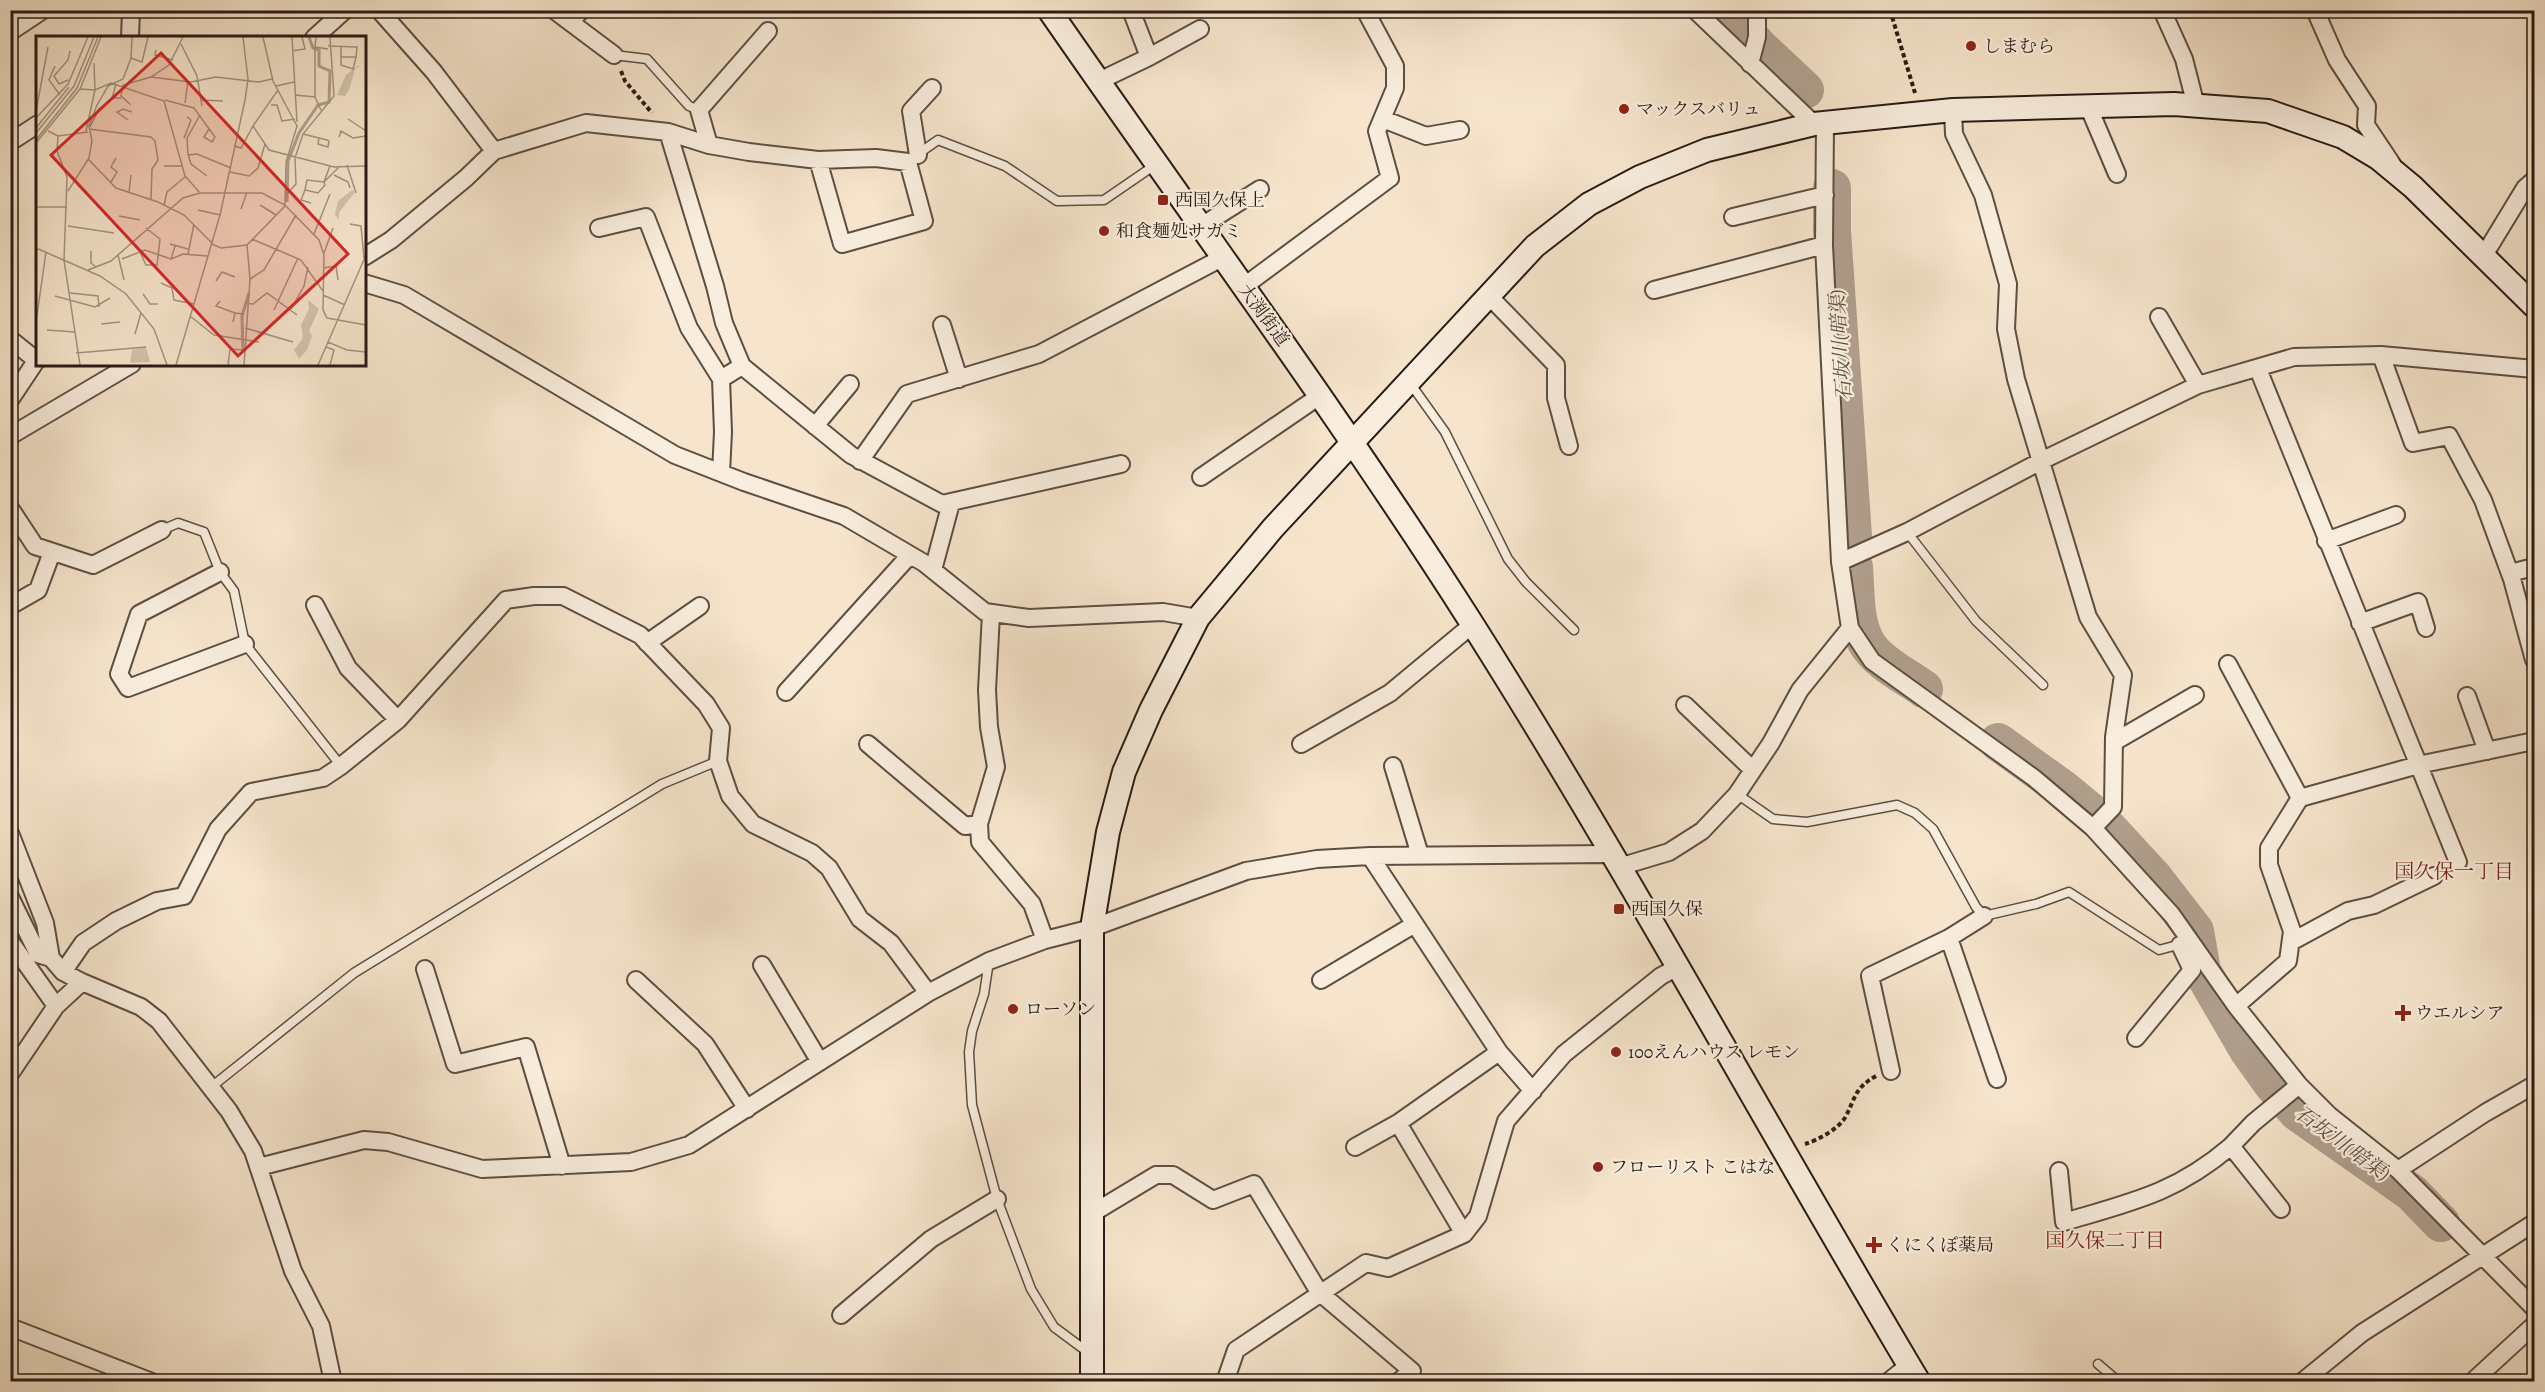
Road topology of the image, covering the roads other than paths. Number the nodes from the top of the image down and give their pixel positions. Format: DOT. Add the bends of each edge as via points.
graph roads {
  1 [pos="44,10"];
  2 [pos="131,10"];
  3 [pos="345,10"];
  4 [pos="379,10"];
  5 [pos="554,10"];
  6 [pos="1049,10"];
  7 [pos="1131,10"];
  8 [pos="1365,10"];
  9 [pos="1695,10"];
  10 [pos="1757,10"];
  11 [pos="2162,10"];
  12 [pos="2316,12"];
  13 [pos="576,16"];
  14 [pos="1200,29"];
  15 [pos="768,31"];
  16 [pos="10,32"];
  17 [pos="130,36"];
  18 [pos="316,36"];
  19 [pos="1754,50"];
  20 [pos="614,55"];
  21 [pos="1149,57"];
  22 [pos="1099,81"];
  23 [pos="932,88"];
  24 [pos="2196,106"];
  25 [pos="2089,108"];
  26 [pos="699,110"];
  27 [pos="1953,110"];
  28 [pos="1383,119"];
  29 [pos="1819,123"];
  30 [pos="36,125"];
  31 [pos="1460,130"];
  32 [pos="668,132"];
  33 [pos="12,141"];
  34 [pos="710,145"];
  35 [pos="494,151"];
  36 [pos="913,158"];
  37 [pos="818,160"];
  38 [pos="1156,164"];
  39 [pos="2117,174"];
  40 [pos="2399,175"];
  41 [pos="2535,180"];
  42 [pos="1260,189"];
  43 [pos="1825,195"];
  44 [pos="1733,217"];
  45 [pos="1200,226"];
  46 [pos="599,228"];
  47 [pos="1824,245"];
  48 [pos="366,256"];
  49 [pos="2483,257"];
  50 [pos="1222,258"];
  51 [pos="366,284"];
  52 [pos="1243,287"];
  53 [pos="1654,290"];
  54 [pos="1489,296"];
  55 [pos="2535,306"];
  56 [pos="2159,317"];
  57 [pos="942,326"];
  58 [pos="10,339"];
  59 [pos="2381,356"];
  60 [pos="36,358"];
  61 [pos="36,361"];
  62 [pos="129,366"];
  63 [pos="742,366"];
  64 [pos="2258,369"];
  65 [pos="2535,369"];
  66 [pos="721,379"];
  67 [pos="959,380"];
  68 [pos="1410,383"];
  69 [pos="850,384"];
  70 [pos="2198,386"];
  71 [pos="1321,395"];
  72 [pos="10,400"];
  73 [pos="815,426"];
  74 [pos="10,436"];
  75 [pos="1353,441"];
  76 [pos="1569,446"];
  77 [pos="860,461"];
  78 [pos="2041,461"];
  79 [pos="1121,464"];
  80 [pos="721,473"];
  81 [pos="1201,477"];
  82 [pos="951,502"];
  83 [pos="10,508"];
  84 [pos="2396,515"];
  85 [pos="162,530"];
  86 [pos="1907,531"];
  87 [pos="2326,541"];
  88 [pos="52,552"];
  89 [pos="910,555"];
  90 [pos="1840,562"];
  91 [pos="2535,567"];
  92 [pos="933,570"];
  93 [pos="220,572"];
  94 [pos="2510,573"];
  95 [pos="315,605"];
  96 [pos="10,606"];
  97 [pos="700,606"];
  98 [pos="991,614"];
  99 [pos="1198,618"];
  100 [pos="2360,623"];
  101 [pos="1472,625"];
  102 [pos="1850,628"];
  103 [pos="2426,628"];
  104 [pos="1574,630"];
  105 [pos="647,643"];
  106 [pos="245,644"];
  107 [pos="2535,660"];
  108 [pos="2228,664"];
  109 [pos="2043,685"];
  110 [pos="786,692"];
  111 [pos="2195,695"];
  112 [pos="2467,696"];
  113 [pos="1685,705"];
  114 [pos="398,720"];
  115 [pos="2535,741"];
  116 [pos="2114,742"];
  117 [pos="868,744"];
  118 [pos="1301,744"];
  119 [pos="2487,751"];
  120 [pos="718,761"];
  121 [pos="2418,765"];
  122 [pos="341,766"];
  123 [pos="1393,766"];
  124 [pos="1753,770"];
  125 [pos="1737,794"];
  126 [pos="2300,798"];
  127 [pos="979,824"];
  128 [pos="2093,828"];
  129 [pos="10,833"];
  130 [pos="1420,855"];
  131 [pos="1370,856"];
  132 [pos="1615,860"];
  133 [pos="2458,862"];
  134 [pos="2434,876"];
  135 [pos="10,897"];
  136 [pos="1984,916"];
  137 [pos="1415,924"];
  138 [pos="1092,928"];
  139 [pos="1949,938"];
  140 [pos="1045,940"];
  141 [pos="10,941"];
  142 [pos="2291,942"];
  143 [pos="2188,944"];
  144 [pos="51,958"];
  145 [pos="989,961"];
  146 [pos="762,965"];
  147 [pos="1676,968"];
  148 [pos="425,969"];
  149 [pos="63,972"];
  150 [pos="636,980"];
  151 [pos="1321,980"];
  152 [pos="82,982"];
  153 [pos="928,993"];
  154 [pos="56,1006"];
  155 [pos="2236,1006"];
  156 [pos="2136,1038"];
  157 [pos="1499,1052"];
  158 [pos="820,1062"];
  159 [pos="1891,1071"];
  160 [pos="10,1074"];
  161 [pos="1997,1079"];
  162 [pos="2299,1085"];
  163 [pos="2535,1085"];
  164 [pos="210,1088"];
  165 [pos="1533,1091"];
  166 [pos="747,1109"];
  167 [pos="1398,1122"];
  168 [pos="2231,1146"];
  169 [pos="1354,1147"];
  170 [pos="562,1166"];
  171 [pos="259,1167"];
  172 [pos="2397,1170"];
  173 [pos="2059,1171"];
  174 [pos="997,1199"];
  175 [pos="2281,1209"];
  176 [pos="1093,1213"];
  177 [pos="2535,1223"];
  178 [pos="1464,1234"];
  179 [pos="2476,1262"];
  180 [pos="1319,1292"];
  181 [pos="2535,1308"];
  182 [pos="841,1315"];
  183 [pos="2534,1325"];
  184 [pos="10,1327"];
  185 [pos="1092,1355"];
  186 [pos="2098,1364"];
  187 [pos="1914,1373"];
  188 [pos="2304,1381"];
  189 [pos="152,1382"];
  190 [pos="333,1382"];
  191 [pos="1092,1382"];
  192 [pos="1226,1382"];
  193 [pos="1398,1382"];
  194 [pos="1887,1382"];
  195 [pos="2119,1382"];
  196 [pos="2472,1382"];
  1 -- 16 [label="street"];
  2 -- 17 [label="street"];
  3 -- 18 [label="street"];
  4 -- 35 [label="street" via="434,72"];
  5 -- 13 [label="street"];
  6 -- 22 [label="street, 大渕街道"];
  7 -- 21 [label="street"];
  8 -- 28 [label="street" via="1395,66 1395,88"];
  9 -- 19 [label="street"];
  10 -- 19 [label="street"];
  11 -- 24 [label="street" via="2184,59"];
  12 -- 40 [label="street" via="2337,60 2367,105 2366,125"];
  13 -- 20 [label="street"];
  14 -- 21 [label="street"];
  15 -- 26 [label="street"];
  19 -- 29 [label="street"];
  20 -- 26 [label="lane" via="647,59 689,105"];
  21 -- 22 [label="street"];
  22 -- 38 [label="street, 大渕街道"];
  23 -- 36 [label="street" via="911,111"];
  24 -- 25 [label="street"];
  24 -- 40 [label="street" via="2268,111 2305,122 2343,137"];
  25 -- 27 [label="street"];
  25 -- 39 [label="street"];
  26 -- 34 [label="street"];
  27 -- 29 [label="street"];
  27 -- 78 [label="street" via="1954,134 1983,195 2008,284 2006,329 2016,379"];
  28 -- 31 [label="street" via="1426,136"];
  28 -- 52 [label="street" via="1377,131 1390,178"];
  29 -- 43 [label="street"];
  29 -- 54 [label="street" via="1707,150 1640,177 1590,204 1535,246"];
  30 -- 33 [label="street"];
  32 -- 34 [label="street"];
  32 -- 35 [label="street" via="586,123"];
  32 -- 63 [label="street" via="724,323"];
  34 -- 37 [label="street"];
  35 -- 48 [label="street" via="391,240"];
  36 -- 37 [label="street"];
  36 -- 37 [label="street" via="924,221 842,244"];
  36 -- 38 [label="lane" via="938,140 1005,166 1057,201 1104,200"];
  38 -- 45 [label="street, 大渕街道"];
  40 -- 49 [label="street"];
  41 -- 49 [label="street" via="2525,188"];
  42 -- 45 [label="street"];
  43 -- 44 [label="street"];
  43 -- 47 [label="street"];
  45 -- 50 [label="street, 大渕街道"];
  46 -- 66 [label="street" via="646,218 689,328"];
  47 -- 53 [label="street"];
  47 -- 90 [label="street"];
  49 -- 55 [label="street"];
  50 -- 52 [label="street, 大渕街道"];
  50 -- 67 [label="street" via="1039,354"];
  51 -- 80 [label="street" via="404,295 675,455"];
  52 -- 71 [label="street, 大渕街道"];
  54 -- 68 [label="street"];
  54 -- 76 [label="street" via="1556,365 1556,398"];
  56 -- 70 [label="street"];
  57 -- 67 [label="street"];
  58 -- 60 [label="street"];
  59 -- 64 [label="street" via="2294,357"];
  59 -- 65 [label="street"];
  59 -- 94 [label="street" via="2413,443 2449,436 2483,500"];
  61 -- 72 [label="street"];
  62 -- 74 [label="street"];
  63 -- 66 [label="street"];
  63 -- 73 [label="street"];
  64 -- 70 [label="street"];
  64 -- 87 [label="street"];
  66 -- 80 [label="street"];
  67 -- 77 [label="street" via="907,394"];
  68 -- 75 [label="street"];
  68 -- 104 [label="lane" via="1445,432 1508,560"];
  69 -- 73 [label="street"];
  70 -- 78 [label="street"];
  71 -- 75 [label="street, 大渕街道"];
  71 -- 81 [label="street"];
  73 -- 77 [label="street"];
  75 -- 99 [label="street"];
  75 -- 101 [label="street, 大渕街道"];
  77 -- 82 [label="street" via="942,504"];
  78 -- 86 [label="street"];
  78 -- 116 [label="street" via="2088,617 2123,675"];
  79 -- 82 [label="street"];
  80 -- 89 [label="street" via="844,516"];
  82 -- 92 [label="street"];
  83 -- 88 [label="street" via="35,546"];
  84 -- 87 [label="street"];
  85 -- 88 [label="street" via="93,565"];
  85 -- 93 [label="lane" via="178,523 204,532"];
  86 -- 90 [label="street"];
  86 -- 109 [label="lane" via="1976,621"];
  87 -- 100 [label="street"];
  88 -- 96 [label="street" via="38,590"];
  89 -- 92 [label="street"];
  89 -- 110 [label="street"];
  90 -- 102 [label="street"];
  91 -- 94 [label="street"];
  92 -- 98 [label="street"];
  93 -- 106 [label="lane" via="234,591"];
  93 -- 106 [label="street" via="139,614 119,674 128,688"];
  94 -- 107 [label="street"];
  95 -- 114 [label="street" via="348,668"];
  97 -- 105 [label="street"];
  98 -- 99 [label="street" via="1029,618 1163,612"];
  98 -- 127 [label="street" via="987,690 996,767"];
  99 -- 138 [label="street" via="1124,772 1108,832"];
  100 -- 103 [label="street" via="2418,602"];
  100 -- 121 [label="street"];
  101 -- 118 [label="street" via="1390,693"];
  101 -- 132 [label="street, 大渕街道"];
  102 -- 124 [label="street" via="1800,690"];
  102 -- 128 [label="street" via="1872,661 2034,778"];
  105 -- 114 [label="street" via="640,635 563,596 506,600"];
  105 -- 120 [label="street" via="706,704 721,728"];
  106 -- 122 [label="lane"];
  108 -- 126 [label="street"];
  111 -- 116 [label="street"];
  112 -- 119 [label="street"];
  113 -- 124 [label="street"];
  114 -- 122 [label="street"];
  115 -- 119 [label="street"];
  116 -- 128 [label="street" via="2113,807"];
  117 -- 127 [label="street" via="965,826"];
  119 -- 121 [label="street"];
  120 -- 153 [label="street" via="730,796 753,824 812,853 829,867 860,919 891,943"];
  120 -- 164 [label="lane" via="662,784 354,973"];
  121 -- 126 [label="street"];
  121 -- 133 [label="street"];
  122 -- 149 [label="street" via="323,778 251,792 218,829 184,896 157,900 116,921 83,943"];
  123 -- 130 [label="street"];
  124 -- 125 [label="street"];
  125 -- 132 [label="street" via="1702,831 1669,852"];
  125 -- 136 [label="lane" via="1773,819 1807,822 1897,805 1915,813 1933,829"];
  126 -- 142 [label="street" via="2269,848 2269,865 2292,931"];
  127 -- 140 [label="street" via="980,842 1032,904"];
  128 -- 143 [label="street" via="2172,915"];
  129 -- 144 [label="street" via="45,923"];
  130 -- 131 [label="street"];
  130 -- 132 [label="street"];
  131 -- 137 [label="street"];
  131 -- 138 [label="street" via="1317,859 1246,871"];
  132 -- 147 [label="street, 大渕街道"];
  134 -- 142 [label="street" via="2374,905 2348,911"];
  135 -- 144 [label="street" via="38,954"];
  136 -- 139 [label="street"];
  136 -- 143 [label="lane" via="2069,892 2159,950"];
  137 -- 151 [label="street"];
  137 -- 157 [label="street"];
  138 -- 140 [label="street"];
  138 -- 176 [label="street"];
  139 -- 159 [label="street" via="1870,976"];
  139 -- 161 [label="street"];
  140 -- 145 [label="street"];
  141 -- 154 [label="street"];
  142 -- 155 [label="street" via="2288,961"];
  143 -- 155 [label="street"];
  143 -- 156 [label="street" via="2192,970"];
  144 -- 149 [label="street"];
  145 -- 153 [label="street"];
  145 -- 174 [label="lane" via="969,1052 972,1105"];
  146 -- 158 [label="street"];
  147 -- 165 [label="street" via="1564,1054"];
  147 -- 187 [label="street, 大渕街道"];
  148 -- 170 [label="street" via="455,1064 526,1047"];
  149 -- 152 [label="street"];
  150 -- 166 [label="street" via="705,1044"];
  152 -- 154 [label="street"];
  152 -- 164 [label="street" via="141,1007 159,1021"];
  153 -- 158 [label="street"];
  154 -- 160 [label="street"];
  155 -- 162 [label="street"];
  157 -- 165 [label="street"];
  157 -- 167 [label="street"];
  158 -- 166 [label="street"];
  162 -- 168 [label="street"];
  162 -- 172 [label="street"];
  163 -- 172 [label="street"];
  164 -- 171 [label="street" via="229,1111"];
  165 -- 178 [label="street" via="1506,1121 1478,1216"];
  166 -- 170 [label="street" via="670,1153 631,1162"];
  167 -- 169 [label="street"];
  167 -- 178 [label="street"];
  168 -- 173 [label="street" via="2203,1169 2167,1190 2064,1222"];
  168 -- 175 [label="street"];
  170 -- 171 [label="street" via="482,1169 388,1142 364,1140"];
  171 -- 190 [label="street" via="293,1271 321,1326"];
  172 -- 179 [label="street"];
  174 -- 182 [label="street" via="931,1239"];
  174 -- 185 [label="lane" via="1031,1288 1054,1327"];
  176 -- 180 [label="street" via="1156,1175 1173,1175 1213,1200 1254,1184"];
  176 -- 185 [label="street"];
  177 -- 179 [label="street"];
  178 -- 180 [label="street" via="1388,1268 1366,1263"];
  179 -- 181 [label="street"];
  179 -- 188 [label="street" via="2362,1333"];
  180 -- 192 [label="street" via="1236,1350"];
  180 -- 193 [label="street" via="1412,1371"];
  183 -- 196 [label="street"];
  184 -- 189 [label="street"];
  185 -- 191 [label="street"];
  186 -- 195 [label="lane"];
  187 -- 194 [label="street"];
}
